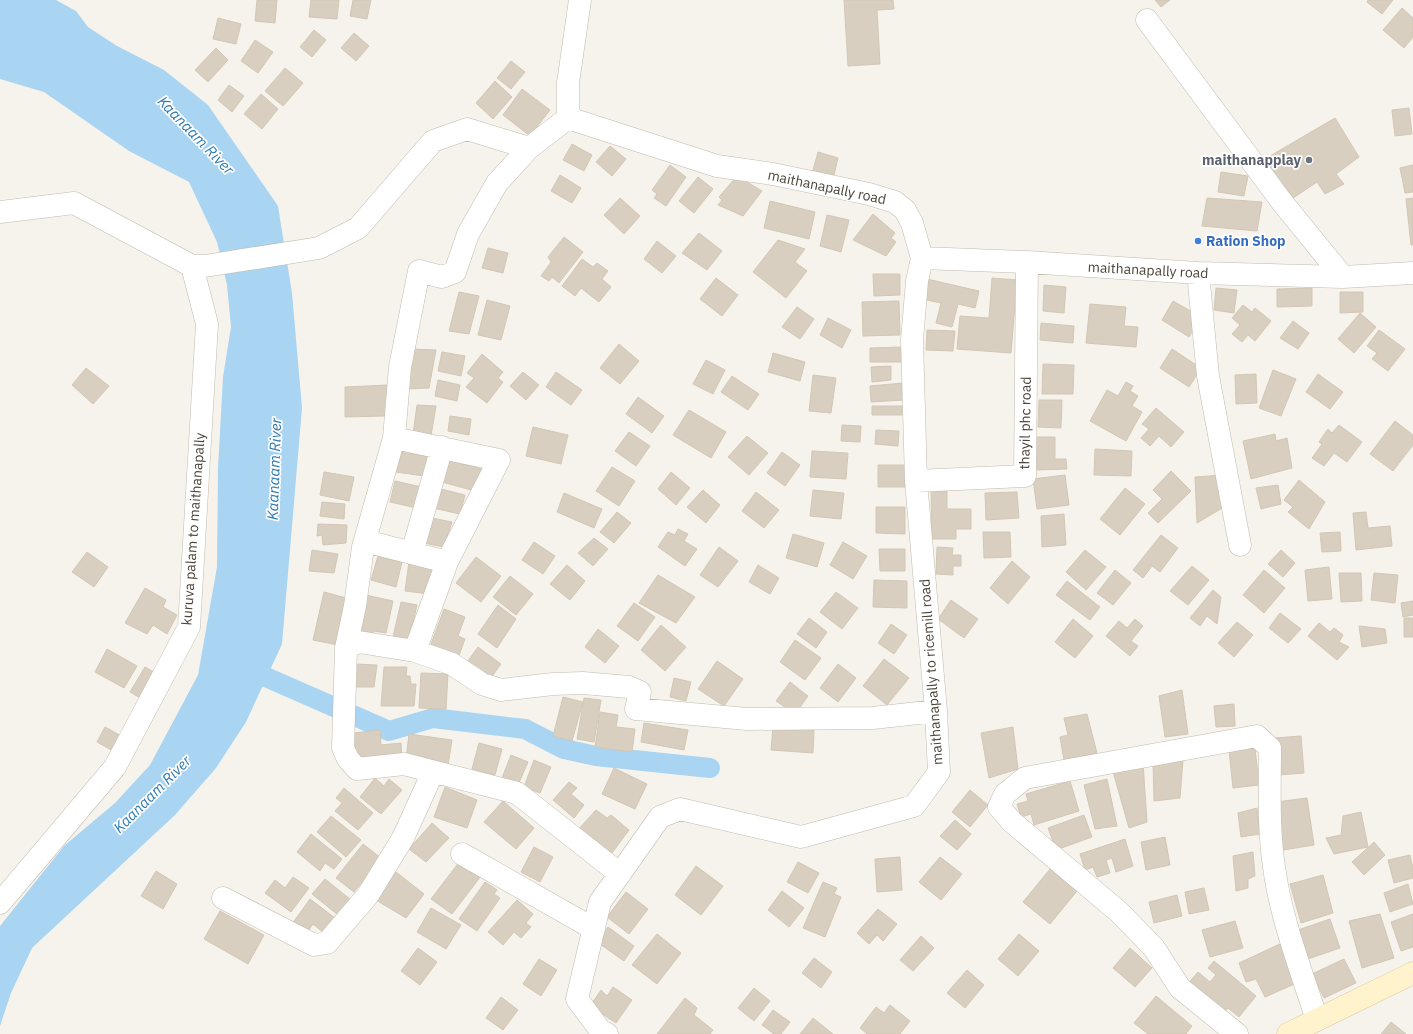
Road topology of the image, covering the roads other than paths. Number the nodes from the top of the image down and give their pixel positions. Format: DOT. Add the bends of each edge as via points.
graph roads {
  1 [pos="580,0"];
  2 [pos="1147,20"];
  3 [pos="568,118"];
  4 [pos="529,148"];
  5 [pos="0,212"];
  6 [pos="922,258"];
  7 [pos="1027,262"];
  8 [pos="199,266"];
  9 [pos="1198,273"];
  10 [pos="1413,273"];
  11 [pos="1343,277"];
  12 [pos="394,438"];
  13 [pos="442,447"];
  14 [pos="916,480"];
  15 [pos="365,541"];
  16 [pos="1240,545"];
  17 [pos="412,552"];
  18 [pos="447,562"];
  19 [pos="346,648"];
  20 [pos="415,651"];
  21 [pos="936,711"];
  22 [pos="433,772"];
  23 [pos="462,854"];
  24 [pos="620,874"];
  25 [pos="223,898"];
  26 [pos="0,903"];
  27 [pos="594,929"];
  28 [pos="1413,973"];
  29 [pos="1316,1020"];
  30 [pos="607,1034"];
  31 [pos="1237,1034"];
  32 [pos="1288,1034"];
  1 -- 3 [label="street" via="568,83"];
  2 -- 11 [label="street" via="1282,202"];
  3 -- 4 [label="street"];
  3 -- 6 [label="street, maithanapally road" via="717,166 773,174 895,202 905,210 912,223"];
  4 -- 8 [label="street" via="467,129 433,141 358,228 319,248"];
  4 -- 12 [label="street" via="497,183 468,234 455,272 442,278 419,271 400,367"];
  5 -- 8 [label="street" via="74,203"];
  6 -- 7 [label="street, maithanapally road"];
  6 -- 14 [label="street, maithanapally to ricemill road" via="917,280 912,340"];
  7 -- 9 [label="street, maithanapally road"];
  7 -- 14 [label="street, thayil phc road" via="1025,476"];
  8 -- 26 [label="street, kuruva palam to maithanapally" via="207,324 189,627 115,767"];
  9 -- 11 [label="street, maithanapally road"];
  9 -- 16 [label="street" via="1208,376"];
  10 -- 11 [label="street, maithanapally road"];
  12 -- 13 [label="street"];
  12 -- 15 [label="street"];
  13 -- 17 [label="street"];
  13 -- 18 [label="street" via="499,460"];
  14 -- 21 [label="street, maithanapally to ricemill road"];
  15 -- 17 [label="street"];
  15 -- 19 [label="street"];
  17 -- 18 [label="street"];
  18 -- 20 [label="street"];
  19 -- 20 [label="street" via="358,642"];
  19 -- 22 [label="street" via="343,748 348,759 358,769 404,764"];
  20 -- 21 [label="street" via="452,664 482,684 501,690 583,683 629,687 640,692 636,709 748,719 873,718"];
  21 -- 24 [label="street, maithanapally to ricemill road" via="938,772 914,806 801,837 680,809 660,817"];
  22 -- 24 [label="street" via="517,793"];
  22 -- 25 [label="street" via="403,838 372,889 327,943 314,946"];
  23 -- 27 [label="street"];
  24 -- 27 [label="street, maithanapally to ricemill road" via="600,902"];
  27 -- 30 [label="street, maithanapally to ricemill road" via="577,999 600,1030"];
  28 -- 29 [label="main road"];
  29 -- 31 [label="street" via="1282,911 1270,823 1270,748 1257,736 1025,778 1005,794 999,807 1012,822 1119,912 1154,948 1180,988"];
  29 -- 32 [label="main road"];
}
